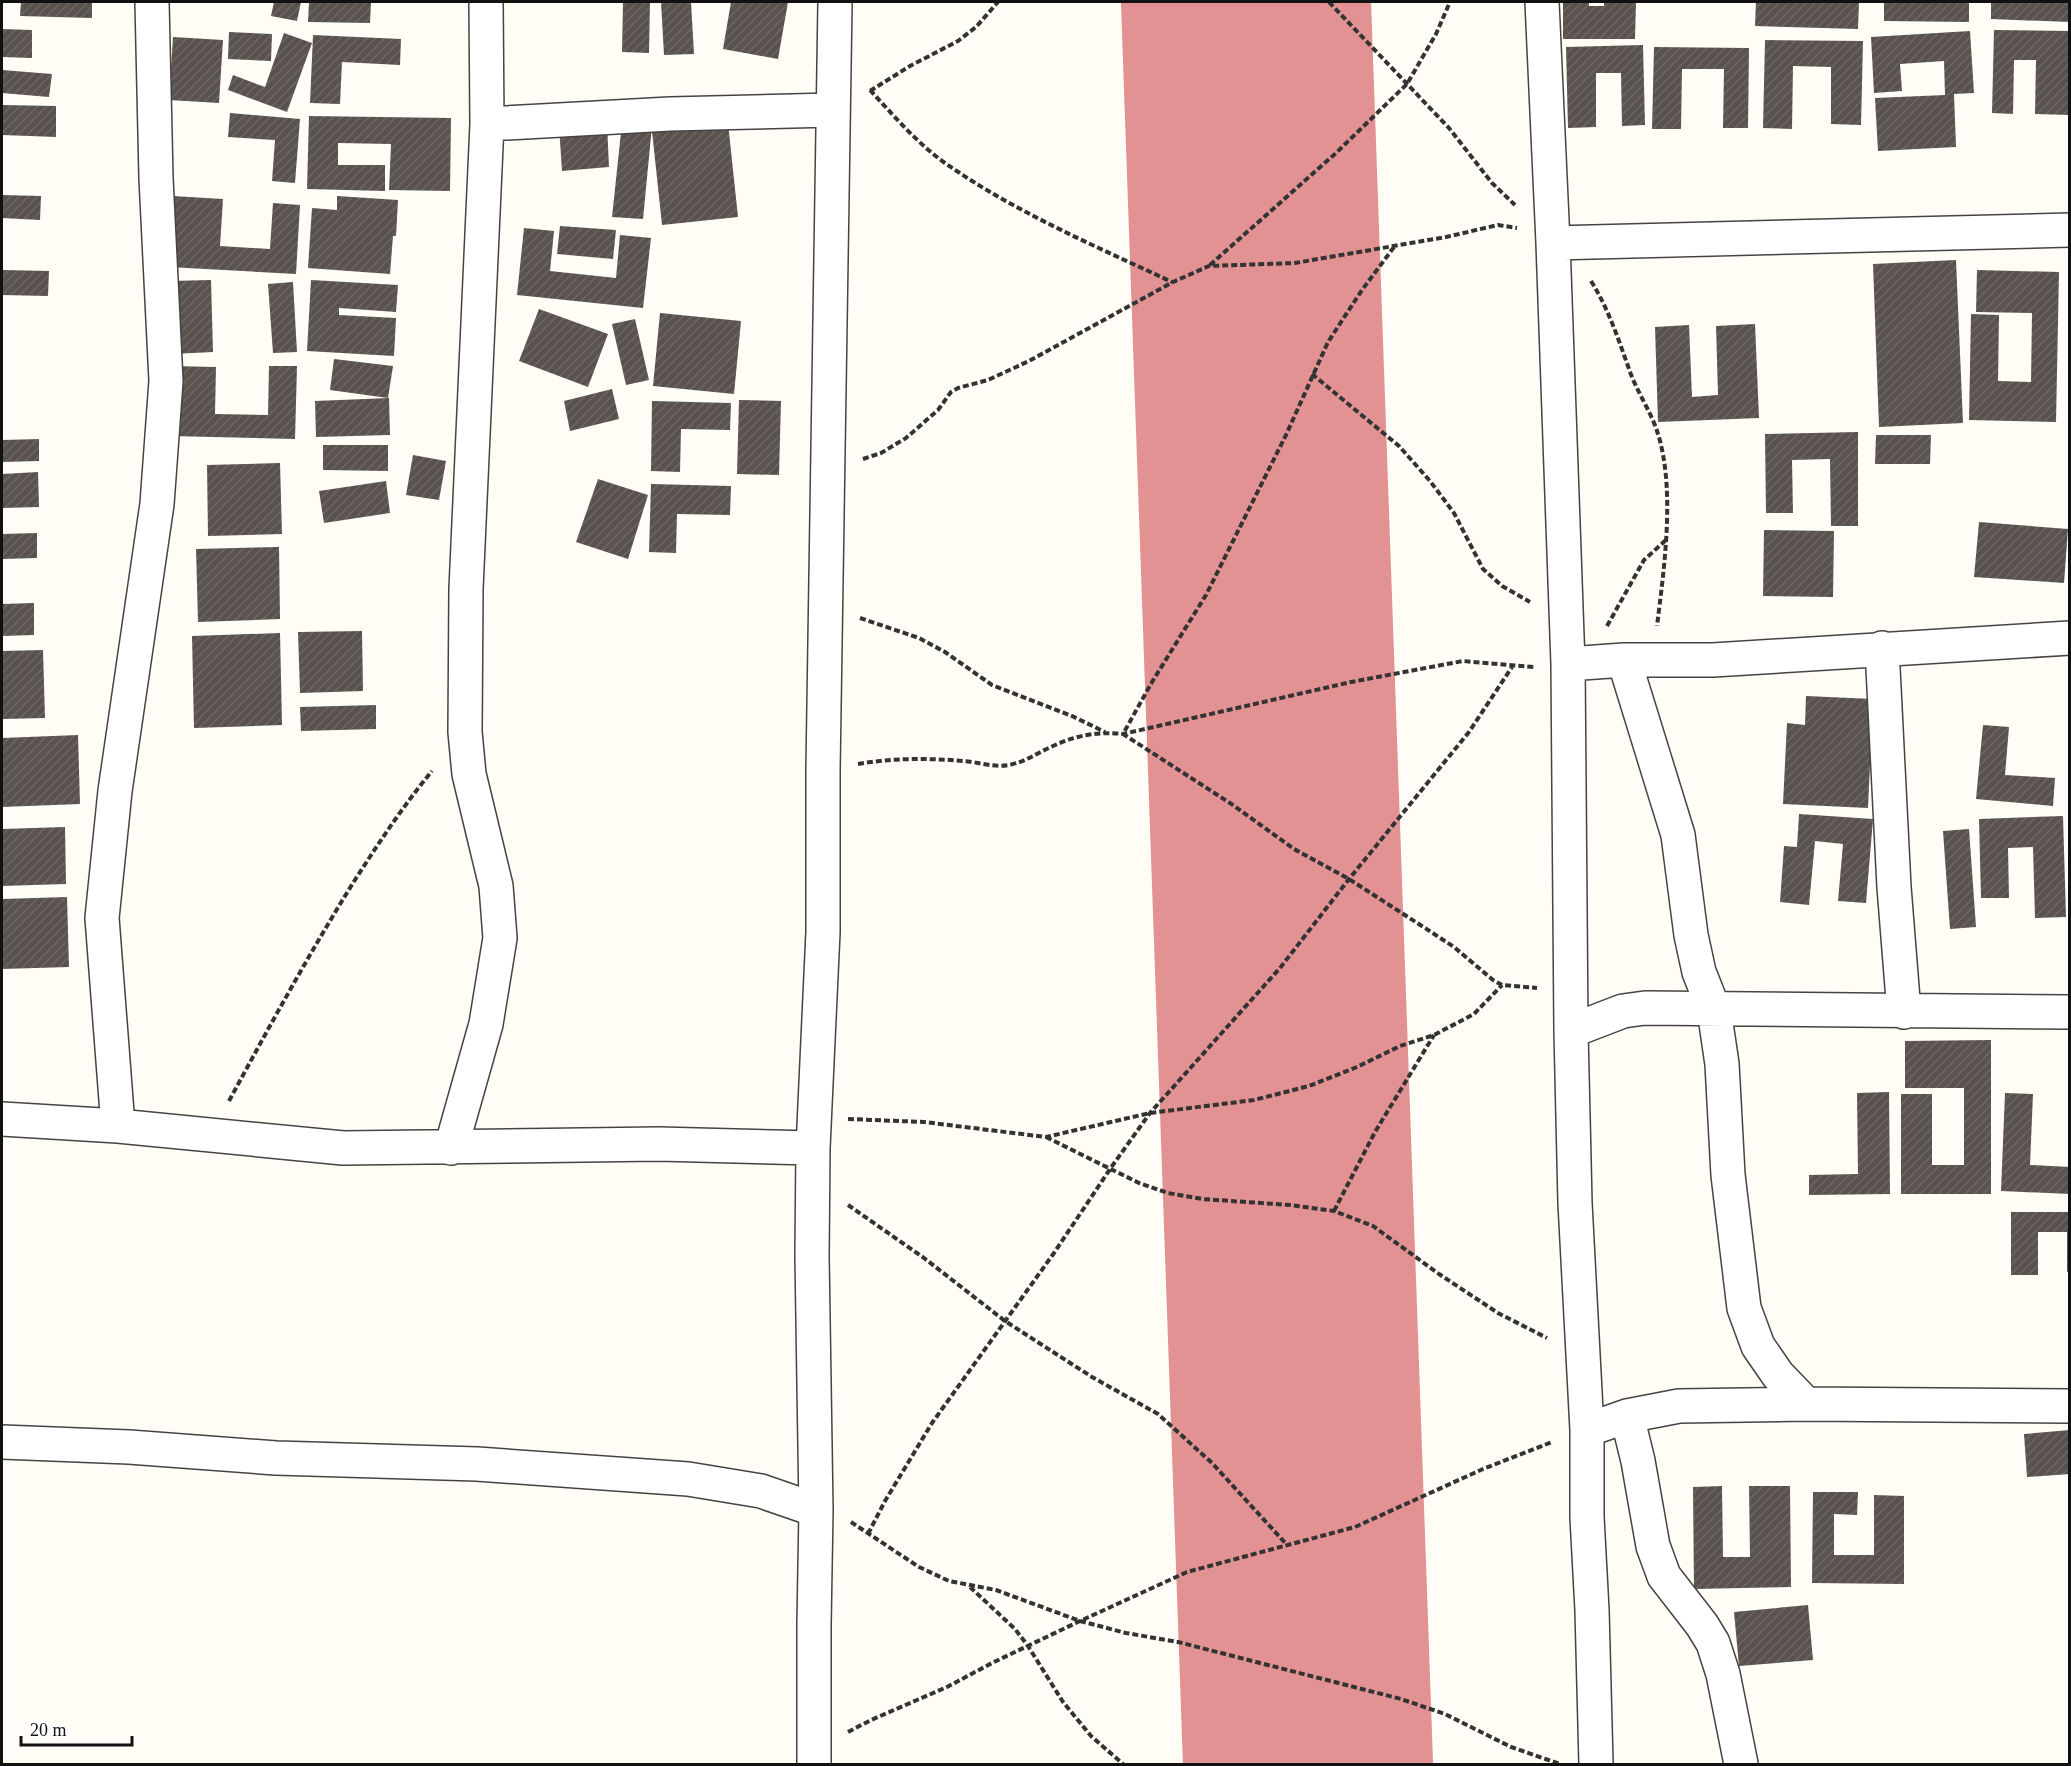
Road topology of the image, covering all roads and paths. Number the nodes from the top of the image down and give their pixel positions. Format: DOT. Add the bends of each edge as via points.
graph roads {
  1 [pos="152,2"];
  2 [pos="486,2"];
  3 [pos="835,2"];
  4 [pos="998,2"];
  5 [pos="1329,2"];
  6 [pos="1450,2"];
  7 [pos="1542,2"];
  8 [pos="1407,84"];
  9 [pos="870,90"];
  10 [pos="832,110"];
  11 [pos="487,124"];
  12 [pos="2070,231"];
  13 [pos="1559,243"];
  14 [pos="1394,247"];
  15 [pos="1209,266"];
  16 [pos="1173,282"];
  17 [pos="1312,374"];
  18 [pos="829,470"];
  19 [pos="1666,540"];
  20 [pos="826,607"];
  21 [pos="1566,626"];
  22 [pos="2070,638"];
  23 [pos="1882,648"];
  24 [pos="1638,660"];
  25 [pos="1574,664"];
  26 [pos="1512,667"];
  27 [pos="465,732"];
  28 [pos="1106,732"];
  29 [pos="1122,734"];
  30 [pos="823,770"];
  31 [pos="1349,879"];
  32 [pos="1502,985"];
  33 [pos="1570,990"];
  34 [pos="1714,1010"];
  35 [pos="1904,1012"];
  36 [pos="2070,1012"];
  37 [pos="1571,1031"];
  38 [pos="1434,1035"];
  39 [pos="1150,1113"];
  40 [pos="2,1119"];
  41 [pos="117,1126"];
  42 [pos="814,1134"];
  43 [pos="210,1136"];
  44 [pos="1046,1137"];
  45 [pos="452,1148"];
  46 [pos="1110,1169"];
  47 [pos="813,1181"];
  48 [pos="1334,1211"];
  49 [pos="1005,1322"];
  50 [pos="1582,1356"];
  51 [pos="1806,1404"];
  52 [pos="2070,1406"];
  53 [pos="1627,1416"];
  54 [pos="1587,1430"];
  55 [pos="2,1442"];
  56 [pos="816,1510"];
  57 [pos="868,1534"];
  58 [pos="1288,1546"];
  59 [pos="969,1586"];
  60 [pos="1080,1621"];
  61 [pos="1029,1646"];
  62 [pos="814,1757"];
  63 [pos="1123,1764"];
  64 [pos="1560,1764"];
  65 [pos="1596,1764"];
  66 [pos="1741,1764"];
  1 -- 41 [label="street" via="166,381 157,504 115,791 102,918"];
  2 -- 11 [label="street"];
  3 -- 10 [label="street"];
  4 -- 9 [label="path" via="958,41"];
  5 -- 8 [label="path"];
  6 -- 8 [label="path"];
  7 -- 13 [label="street"];
  8 -- 13 [label="path" via="1449,128 1492,183"];
  8 -- 15 [label="path"];
  9 -- 10 [label="path"];
  9 -- 16 [label="path" via="908,132 944,163 1035,217"];
  10 -- 11 [label="street"];
  10 -- 18 [label="street"];
  11 -- 27 [label="street" via="466,589"];
  12 -- 13 [label="street"];
  13 -- 14 [label="path" via="1498,225"];
  13 -- 19 [label="path" via="1596,289 1657,431 1664,463"];
  13 -- 21 [label="street"];
  14 -- 15 [label="path" via="1295,263"];
  14 -- 17 [label="path" via="1334,333"];
  15 -- 16 [label="path"];
  16 -- 18 [label="path" via="1029,360 988,380 958,388 906,438 881,453"];
  17 -- 21 [label="path" via="1392,440 1430,481 1454,513 1483,569"];
  17 -- 29 [label="path" via="1281,446 1206,595"];
  18 -- 20 [label="street"];
  19 -- 24 [label="path"];
  19 -- 25 [label="path" via="1644,560 1613,617"];
  20 -- 28 [label="path" via="919,638 992,686"];
  20 -- 30 [label="street"];
  21 -- 25 [label="street"];
  22 -- 23 [label="street"];
  23 -- 24 [label="street" via="1713,660"];
  23 -- 35 [label="street"];
  24 -- 25 [label="street"];
  24 -- 34 [label="street" via="1678,836 1699,972"];
  25 -- 26 [label="path"];
  25 -- 33 [label="street"];
  26 -- 29 [label="path" via="1463,661"];
  26 -- 31 [label="path" via="1469,732"];
  27 -- 43 [label="path" via="374,849 293,982"];
  27 -- 45 [label="street" via="468,774 496,886 500,938 486,1024"];
  28 -- 29 [label="path"];
  28 -- 30 [label="path" via="1073,738 1007,766 925,759"];
  29 -- 31 [label="path" via="1294,849"];
  30 -- 42 [label="street" via="823,932"];
  31 -- 32 [label="path" via="1454,947"];
  31 -- 39 [label="path" via="1281,968"];
  32 -- 33 [label="path"];
  32 -- 38 [label="path" via="1474,1014"];
  33 -- 37 [label="street"];
  34 -- 35 [label="street"];
  34 -- 37 [label="street" via="1623,1011"];
  34 -- 51 [label="street" via="1744,1308 1758,1346 1778,1376"];
  35 -- 36 [label="street"];
  37 -- 50 [label="street"];
  38 -- 39 [label="path" via="1310,1086 1254,1100"];
  38 -- 48 [label="path" via="1375,1132"];
  39 -- 44 [label="path"];
  39 -- 46 [label="path"];
  40 -- 41 [label="street"];
  41 -- 43 [label="street"];
  42 -- 44 [label="path" via="874,1119"];
  42 -- 45 [label="street" via="659,1143"];
  42 -- 47 [label="street"];
  43 -- 45 [label="street" via="344,1148"];
  44 -- 46 [label="path"];
  46 -- 48 [label="path" via="1168,1193"];
  46 -- 49 [label="path"];
  47 -- 49 [label="path" via="924,1258"];
  47 -- 56 [label="street"];
  48 -- 50 [label="path" via="1373,1226 1497,1312"];
  49 -- 57 [label="path" via="932,1423"];
  49 -- 58 [label="path" via="1158,1414 1212,1463"];
  50 -- 54 [label="street"];
  51 -- 52 [label="street"];
  51 -- 53 [label="street" via="1679,1406"];
  53 -- 54 [label="street"];
  53 -- 66 [label="street" via="1653,1546 1664,1576 1713,1643"];
  54 -- 58 [label="path" via="1482,1469 1355,1527"];
  54 -- 65 [label="street"];
  55 -- 56 [label="street" via="276,1458 477,1464 688,1479 761,1491"];
  56 -- 57 [label="path" via="849,1521"];
  56 -- 62 [label="street"];
  57 -- 59 [label="path" via="919,1567"];
  58 -- 60 [label="path" via="1187,1572"];
  59 -- 60 [label="path" via="996,1590"];
  59 -- 61 [label="path"];
  60 -- 61 [label="path"];
  60 -- 64 [label="path" via="1401,1699 1445,1714 1510,1747"];
  61 -- 62 [label="path" via="946,1688 870,1720"];
  61 -- 63 [label="path" via="1063,1702 1091,1736"];
}
